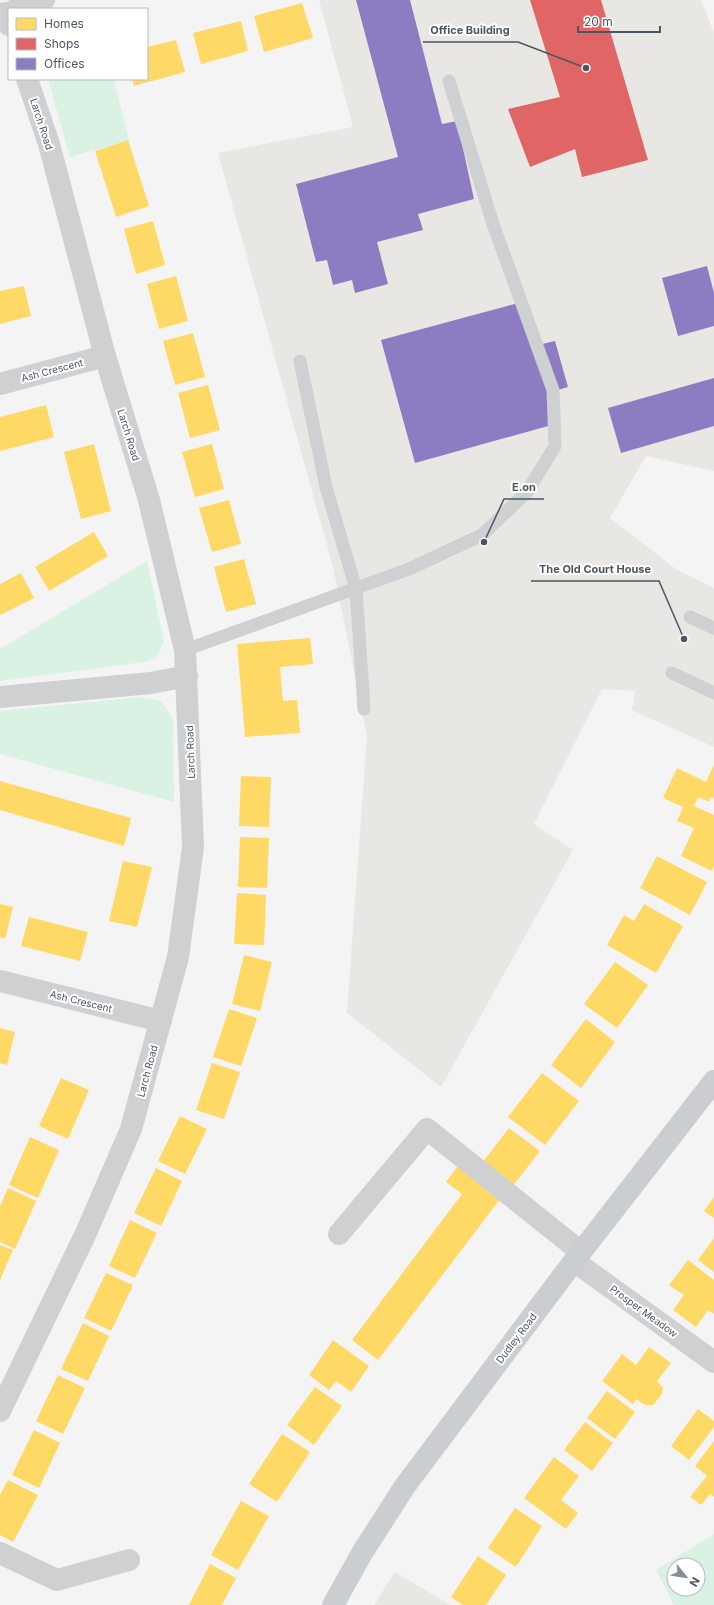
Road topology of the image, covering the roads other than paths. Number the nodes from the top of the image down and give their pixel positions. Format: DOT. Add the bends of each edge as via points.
graph roads {
  1 [pos="44,0"];
  2 [pos="23,8"];
  3 [pos="27,80"];
  4 [pos="449,81"];
  5 [pos="105,356"];
  6 [pos="300,361"];
  7 [pos="0,384"];
  8 [pos="356,589"];
  9 [pos="690,617"];
  10 [pos="714,628"];
  11 [pos="185,650"];
  12 [pos="672,673"];
  13 [pos="187,676"];
  14 [pos="714,693"];
  15 [pos="0,697"];
  16 [pos="364,709"];
  17 [pos="0,981"];
  18 [pos="161,1020"];
  19 [pos="714,1081"];
  20 [pos="339,1234"];
  21 [pos="577,1256"];
  22 [pos="714,1362"];
  23 [pos="0,1411"];
  24 [pos="0,1553"];
  25 [pos="129,1560"];
  26 [pos="333,1605"];
  1 -- 2 [label="street"];
  3 -- 5 [label="street, Larch Road" via="49,144"];
  4 -- 8 [label="lane" via="493,224 554,390 555,446 527,492 482,535 409,569"];
  5 -- 7 [label="street, Ash Crescent"];
  5 -- 11 [label="street, Larch Road" via="149,500"];
  6 -- 8 [label="lane" via="326,487"];
  8 -- 11 [label="lane"];
  8 -- 16 [label="lane"];
  9 -- 10 [label="lane"];
  11 -- 13 [label="street, Larch Road"];
  12 -- 14 [label="lane"];
  13 -- 15 [label="street" via="151,684"];
  13 -- 18 [label="street, Larch Road" via="193,847 178,958"];
  17 -- 18 [label="street, Ash Crescent"];
  18 -- 23 [label="street, Larch Road" via="131,1129 86,1233"];
  19 -- 21 [label="main road, Dudley Road"];
  20 -- 21 [label="street, Prosper Meadow" via="427,1129"];
  21 -- 22 [label="street, Prosper Meadow"];
  21 -- 26 [label="main road, Dudley Road" via="405,1486 362,1553"];
  24 -- 25 [label="street" via="56,1580"];
}
